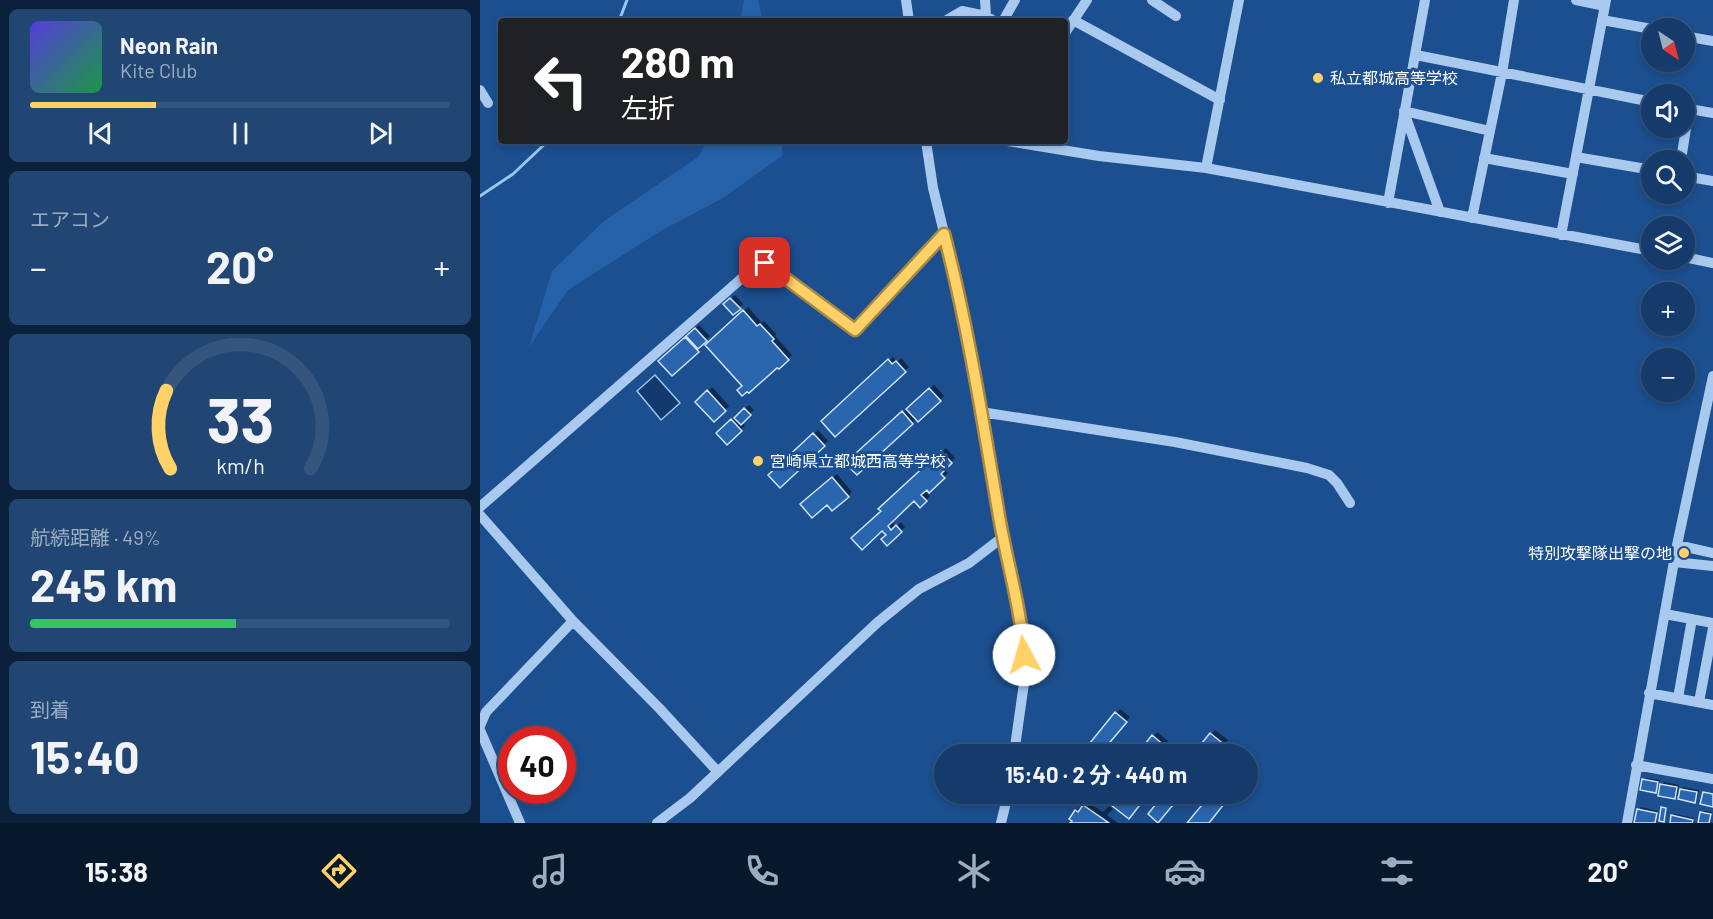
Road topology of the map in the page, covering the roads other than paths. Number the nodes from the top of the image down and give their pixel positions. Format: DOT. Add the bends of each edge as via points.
graph roads {
  1 [pos="906,0"];
  2 [pos="985,0"];
  3 [pos="1014,0"];
  4 [pos="1087,0"];
  5 [pos="1152,0"];
  6 [pos="1239,0"];
  7 [pos="1425,0"];
  8 [pos="1514,0"];
  9 [pos="1576,0"];
  10 [pos="1606,3"];
  11 [pos="1176,16"];
  12 [pos="909,18"];
  13 [pos="950,18"];
  14 [pos="986,18"];
  15 [pos="990,18"];
  16 [pos="1005,18"];
  17 [pos="1073,20"];
  18 [pos="1602,20"];
  19 [pos="1641,27"];
  20 [pos="1068,28"];
  21 [pos="1695,38"];
  22 [pos="1713,41"];
  23 [pos="1416,55"];
  24 [pos="1502,72"];
  25 [pos="480,90"];
  26 [pos="1589,91"];
  27 [pos="1220,100"];
  28 [pos="1641,100"];
  29 [pos="488,103"];
  30 [pos="1404,111"];
  31 [pos="1695,111"];
  32 [pos="1713,114"];
  33 [pos="1490,131"];
  34 [pos="926,144"];
  35 [pos="1025,144"];
  36 [pos="1576,157"];
  37 [pos="1484,158"];
  38 [pos="1206,168"];
  39 [pos="1641,168"];
  40 [pos="1573,174"];
  41 [pos="1695,178"];
  42 [pos="1713,181"];
  43 [pos="1388,203"];
  44 [pos="1440,212"];
  45 [pos="1472,218"];
  46 [pos="944,234"];
  47 [pos="1561,235"];
  48 [pos="1641,249"];
  49 [pos="1695,259"];
  50 [pos="1713,262"];
  51 [pos="1713,376"];
  52 [pos="1711,400"];
  53 [pos="981,412"];
  54 [pos="1350,503"];
  55 [pos="480,507"];
  56 [pos="480,515"];
  57 [pos="1003,537"];
  58 [pos="1677,545"];
  59 [pos="1713,553"];
  60 [pos="1674,562"];
  61 [pos="1713,566"];
  62 [pos="1665,614"];
  63 [pos="1692,619"];
  64 [pos="573,621"];
  65 [pos="1713,623"];
  66 [pos="1713,628"];
  67 [pos="1649,693"];
  68 [pos="1678,698"];
  69 [pos="1699,702"];
  70 [pos="1713,705"];
  71 [pos="480,726"];
  72 [pos="480,730"];
  73 [pos="1015,744"];
  74 [pos="1636,765"];
  75 [pos="718,772"];
  76 [pos="1713,779"];
  77 [pos="1006,804"];
  78 [pos="520,823"];
  79 [pos="657,823"];
  80 [pos="1001,823"];
  81 [pos="1627,823"];
  1 -- 12 [label="street"];
  2 -- 15 [label="street"];
  3 -- 16 [label="street"];
  4 -- 17 [label="street"];
  5 -- 11 [label="street"];
  6 -- 27 [label="street"];
  7 -- 23 [label="street"];
  8 -- 24 [label="street"];
  9 -- 10 [label="street"];
  10 -- 18 [label="street"];
  13 -- 14 [label="street" via="962,11"];
  17 -- 20 [label="street"];
  17 -- 27 [label="street"];
  18 -- 19 [label="street"];
  18 -- 26 [label="street"];
  21 -- 22 [label="street"];
  23 -- 24 [label="street"];
  23 -- 30 [label="street"];
  24 -- 26 [label="street"];
  24 -- 33 [label="street"];
  25 -- 29 [label="street"];
  26 -- 28 [label="street"];
  26 -- 36 [label="street"];
  27 -- 38 [label="street"];
  30 -- 33 [label="street"];
  30 -- 43 [label="street"];
  30 -- 44 [label="street"];
  31 -- 32 [label="street"];
  33 -- 37 [label="street"];
  34 -- 46 [label="street"];
  35 -- 38 [label="street"];
  36 -- 39 [label="street"];
  36 -- 40 [label="street"];
  37 -- 40 [label="street"];
  37 -- 45 [label="street"];
  38 -- 43 [label="street"];
  40 -- 47 [label="street"];
  41 -- 42 [label="street"];
  43 -- 44 [label="street"];
  44 -- 45 [label="street"];
  45 -- 47 [label="street"];
  46 -- 53 [label="street" via="963,310"];
  46 -- 55 [label="street" via="855,330 765,263 757,265"];
  47 -- 48 [label="street"];
  49 -- 50 [label="street"];
  51 -- 52 [label="street"];
  52 -- 58 [label="street"];
  53 -- 54 [label="street" via="1175,442 1307,468 1329,475"];
  53 -- 57 [label="street"];
  56 -- 64 [label="street"];
  57 -- 73 [label="street" via="1023,636 1025,676"];
  57 -- 75 [label="street" via="898,605"];
  58 -- 59 [label="street"];
  58 -- 60 [label="street"];
  60 -- 61 [label="street"];
  60 -- 62 [label="street"];
  62 -- 63 [label="street"];
  62 -- 67 [label="street"];
  63 -- 65 [label="street"];
  63 -- 68 [label="street"];
  64 -- 71 [label="street" via="486,712"];
  64 -- 75 [label="street"];
  66 -- 69 [label="street"];
  67 -- 68 [label="street"];
  67 -- 74 [label="street"];
  68 -- 69 [label="street"];
  69 -- 70 [label="street"];
  72 -- 78 [label="street"];
  74 -- 76 [label="street"];
  74 -- 81 [label="street"];
  75 -- 79 [label="street"];
  77 -- 80 [label="street"];
}
